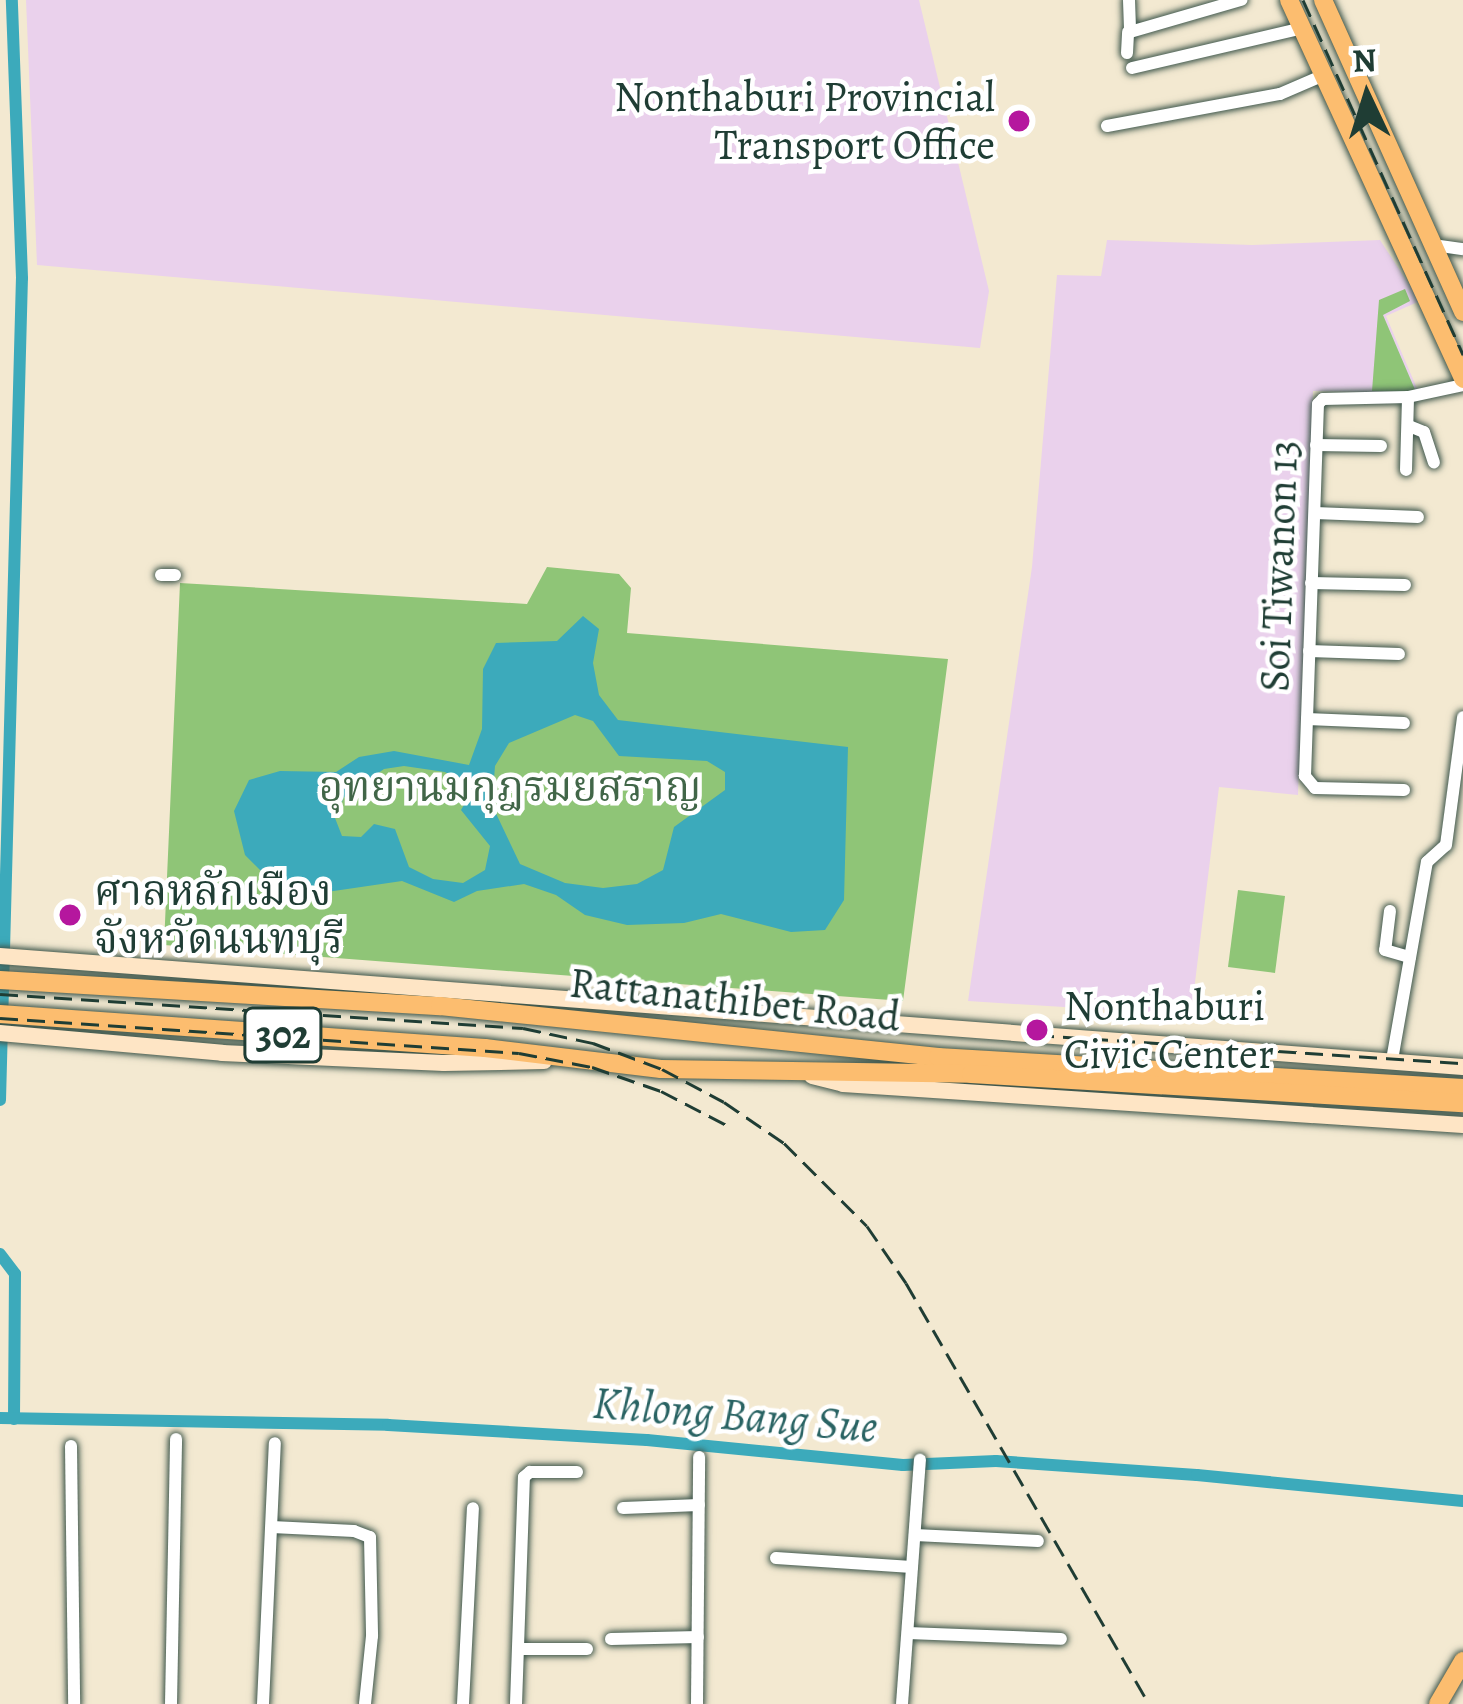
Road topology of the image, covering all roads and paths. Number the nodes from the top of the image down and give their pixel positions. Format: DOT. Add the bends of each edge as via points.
graph roads {
  1 [pos="1130,0"];
  2 [pos="1241,0"];
  3 [pos="1289,0"];
  4 [pos="1323,0"];
  5 [pos="1203,5"];
  6 [pos="1302,28"];
  7 [pos="1128,32"];
  8 [pos="1127,53"];
  9 [pos="1132,68"];
  10 [pos="1324,75"];
  11 [pos="1107,126"];
  12 [pos="1433,244"];
  13 [pos="1463,249"];
  14 [pos="1463,312"];
  15 [pos="1463,382"];
  16 [pos="1408,397"];
  17 [pos="1409,426"];
  18 [pos="1316,445"];
  19 [pos="1381,446"];
  20 [pos="1435,462"];
  21 [pos="1406,470"];
  22 [pos="1315,513"];
  23 [pos="1418,517"];
  24 [pos="1311,583"];
  25 [pos="1405,585"];
  26 [pos="1309,651"];
  27 [pos="1399,654"];
  28 [pos="1463,717"];
  29 [pos="1307,719"];
  30 [pos="1404,723"];
  31 [pos="1403,790"];
  32 [pos="1390,911"];
  33 [pos="5,956"];
  34 [pos="1411,957"];
  35 [pos="5,981"];
  36 [pos="5,1024"];
  37 [pos="1392,1060"];
  38 [pos="1463,1067"];
  39 [pos="1062,1073"];
  40 [pos="804,1074"];
  41 [pos="1463,1088"];
  42 [pos="1463,1103"];
  43 [pos="1463,1125"];
  44 [pos="176,1439"];
  45 [pos="275,1443"];
  46 [pos="71,1446"];
  47 [pos="700,1457"];
  48 [pos="920,1460"];
  49 [pos="578,1472"];
  50 [pos="699,1505"];
  51 [pos="473,1508"];
  52 [pos="623,1508"];
  53 [pos="272,1527"];
  54 [pos="915,1535"];
  55 [pos="1038,1541"];
  56 [pos="776,1558"];
  57 [pos="912,1567"];
  58 [pos="908,1633"];
  59 [pos="698,1637"];
  60 [pos="611,1639"];
  61 [pos="1061,1639"];
  62 [pos="520,1648"];
  63 [pos="587,1649"];
  64 [pos="1463,1660"];
  65 [pos="74,1704"];
  66 [pos="171,1704"];
  67 [pos="262,1704"];
  68 [pos="364,1704"];
  69 [pos="464,1704"];
  70 [pos="516,1704"];
  71 [pos="697,1704"];
  72 [pos="902,1704"];
  73 [pos="1438,1704"];
  1 -- 7 [label="street"];
  2 -- 5 [label="street"];
  3 -- 6 [label="main road"];
  4 -- 12 [label="main road"];
  5 -- 7 [label="street"];
  6 -- 9 [label="street"];
  6 -- 10 [label="main road"];
  7 -- 8 [label="street"];
  10 -- 11 [label="street" via="1280,94"];
  10 -- 15 [label="main road"];
  12 -- 13 [label="street"];
  12 -- 14 [label="main road"];
  15 -- 16 [label="street, Soi Tiwanon 13"];
  16 -- 17 [label="street"];
  16 -- 18 [label="street, Soi Tiwanon 13" via="1323,399"];
  17 -- 20 [label="street" via="1424,432"];
  17 -- 21 [label="street"];
  18 -- 19 [label="street"];
  18 -- 22 [label="street, Soi Tiwanon 13"];
  22 -- 23 [label="street"];
  22 -- 24 [label="street, Soi Tiwanon 13"];
  24 -- 25 [label="street"];
  24 -- 26 [label="street, Soi Tiwanon 13"];
  26 -- 27 [label="street"];
  26 -- 29 [label="street, Soi Tiwanon 13"];
  28 -- 34 [label="street" via="1445,850 1427,862"];
  29 -- 30 [label="street"];
  29 -- 31 [label="street, Soi Tiwanon 13" via="1306,776 1315,788"];
  32 -- 34 [label="street" via="1385,950"];
  33 -- 37 [label="main road, Rattanathibet Road / 302"];
  34 -- 37 [label="street"];
  35 -- 39 [label="main road, Rattanathibet Road / 302" via="440,1006"];
  36 -- 40 [label="main road, Rattanathibet Road / 302"];
  37 -- 38 [label="main road, Rattanathibet Road"];
  39 -- 40 [label="main road, Rattanathibet Road"];
  39 -- 41 [label="main road, Rattanathibet Road"];
  39 -- 42 [label="main road, Rattanathibet Road"];
  40 -- 43 [label="main road, Rattanathibet Road / 302" via="865,1085"];
  44 -- 66 [label="street"];
  45 -- 53 [label="street"];
  46 -- 65 [label="street"];
  47 -- 50 [label="street"];
  48 -- 54 [label="street"];
  49 -- 62 [label="street" via="524,1477"];
  50 -- 52 [label="street"];
  50 -- 59 [label="street"];
  51 -- 69 [label="street"];
  53 -- 67 [label="street"];
  53 -- 68 [label="street" via="370,1537"];
  54 -- 55 [label="street"];
  54 -- 57 [label="street"];
  56 -- 57 [label="street"];
  57 -- 58 [label="street"];
  58 -- 61 [label="street"];
  58 -- 72 [label="street"];
  59 -- 60 [label="street"];
  59 -- 71 [label="street"];
  62 -- 63 [label="street"];
  62 -- 70 [label="street"];
  64 -- 73 [label="main road"];
}
